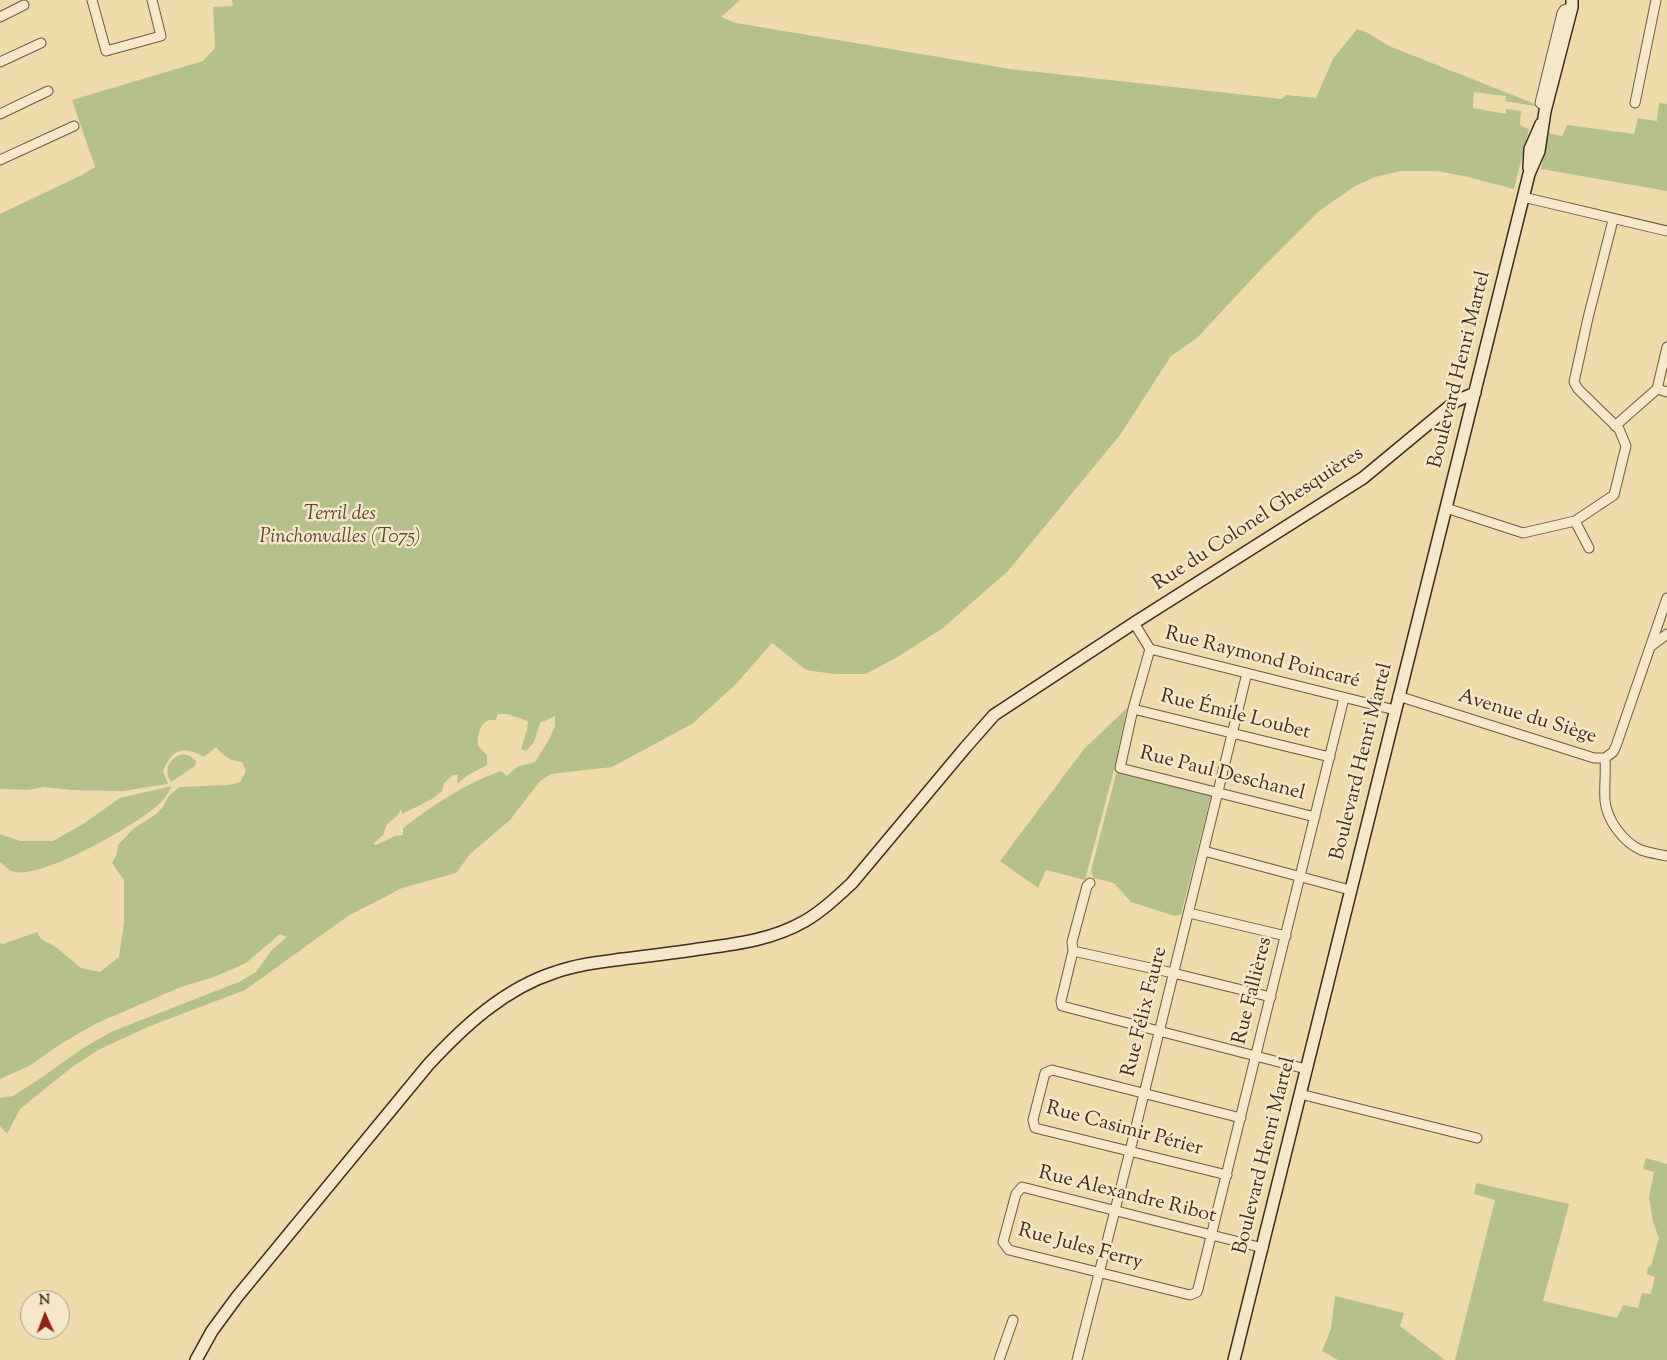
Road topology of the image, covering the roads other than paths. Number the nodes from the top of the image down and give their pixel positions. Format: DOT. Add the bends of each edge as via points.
graph roads {
  1 [pos="92,0"];
  2 [pos="152,0"];
  3 [pos="1656,0"];
  4 [pos="1573,2"];
  5 [pos="24,5"];
  6 [pos="0,17"];
  7 [pos="41,43"];
  8 [pos="0,62"];
  9 [pos="48,91"];
  10 [pos="1635,103"];
  11 [pos="0,114"];
  12 [pos="74,126"];
  13 [pos="0,160"];
  14 [pos="1524,197"];
  15 [pos="1613,220"];
  16 [pos="1667,231"];
  17 [pos="1667,347"];
  18 [pos="1657,389"];
  19 [pos="1667,392"];
  20 [pos="1475,393"];
  21 [pos="1615,426"];
  22 [pos="1446,508"];
  23 [pos="1575,521"];
  24 [pos="1589,548"];
  25 [pos="1667,598"];
  26 [pos="1134,623"];
  27 [pos="1666,637"];
  28 [pos="1650,646"];
  29 [pos="1150,649"];
  30 [pos="1247,673"];
  31 [pos="1398,696"];
  32 [pos="1344,698"];
  33 [pos="1133,709"];
  34 [pos="1395,710"];
  35 [pos="1233,734"];
  36 [pos="1330,758"];
  37 [pos="1605,758"];
  38 [pos="1218,793"];
  39 [pos="1315,817"];
  40 [pos="1204,851"];
  41 [pos="1667,856"];
  42 [pos="1300,877"];
  43 [pos="1090,883"];
  44 [pos="1350,890"];
  45 [pos="1189,913"];
  46 [pos="1286,936"];
  47 [pos="1073,950"];
  48 [pos="1173,972"];
  49 [pos="1271,997"];
  50 [pos="1159,1031"];
  51 [pos="1256,1056"];
  52 [pos="1306,1069"];
  53 [pos="1143,1093"];
  54 [pos="1300,1094"];
  55 [pos="1241,1118"];
  56 [pos="1477,1138"];
  57 [pos="1130,1151"];
  58 [pos="1227,1175"];
  59 [pos="1016,1194"];
  60 [pos="1114,1210"];
  61 [pos="1211,1234"];
  62 [pos="1263,1248"];
  63 [pos="1099,1273"];
  64 [pos="1196,1292"];
  65 [pos="1013,1320"];
  66 [pos="196,1360"];
  67 [pos="999,1360"];
  68 [pos="1077,1360"];
  69 [pos="1234,1360"];
  1 -- 2 [label="street" via="106,51 161,36"];
  3 -- 10 [label="street"];
  4 -- 14 [label="main road, Boulevard Henri Martel" via="1545,112 1530,149"];
  5 -- 6 [label="street"];
  7 -- 8 [label="street"];
  9 -- 11 [label="street"];
  12 -- 13 [label="street"];
  14 -- 15 [label="street"];
  14 -- 20 [label="main road, Boulevard Henri Martel"];
  15 -- 16 [label="street"];
  15 -- 21 [label="street" via="1574,382"];
  17 -- 18 [label="street"];
  18 -- 19 [label="street"];
  18 -- 21 [label="street"];
  20 -- 22 [label="main road, Boulevard Henri Martel"];
  20 -- 26 [label="main road, Rue du Colonel Ghesquières" via="1456,401 1363,478"];
  21 -- 23 [label="street" via="1626,446 1614,495"];
  22 -- 23 [label="street" via="1523,533"];
  22 -- 31 [label="main road, Boulevard Henri Martel"];
  23 -- 24 [label="street"];
  25 -- 28 [label="street"];
  26 -- 29 [label="street, Rue Raymond Poincaré"];
  26 -- 66 [label="main road, Rue du Colonel Ghesquières" via="994,715 852,883 804,922 741,944 584,965 555,972 512,992 476,1018 428,1065 238,1297 212,1331"];
  27 -- 28 [label="street"];
  28 -- 37 [label="street" via="1616,746"];
  29 -- 30 [label="street, Rue Raymond Poincaré"];
  29 -- 33 [label="street"];
  30 -- 32 [label="street, Rue Raymond Poincaré"];
  30 -- 35 [label="street, Rue Félix Faure"];
  31 -- 34 [label="main road, Boulevard Henri Martel"];
  31 -- 37 [label="street, Avenue du Siège" via="1594,758"];
  32 -- 34 [label="street, Rue Raymond Poincaré"];
  32 -- 36 [label="street, Rue Fallières"];
  33 -- 35 [label="street, Rue Émile Loubet"];
  33 -- 38 [label="street, Rue Paul Deschanel" via="1120,768"];
  34 -- 44 [label="main road, Boulevard Henri Martel"];
  35 -- 36 [label="street, Rue Émile Loubet"];
  35 -- 38 [label="street, Rue Félix Faure"];
  36 -- 39 [label="street, Rue Fallières"];
  37 -- 41 [label="street, Avenue du Siège" via="1606,810 1612,821 1621,834 1639,849"];
  38 -- 39 [label="street, Rue Paul Deschanel"];
  38 -- 40 [label="street, Rue Félix Faure"];
  39 -- 42 [label="street, Rue Fallières"];
  40 -- 42 [label="street"];
  40 -- 45 [label="street, Rue Félix Faure"];
  42 -- 44 [label="street"];
  42 -- 46 [label="street, Rue Fallières"];
  43 -- 47 [label="street" via="1072,942"];
  44 -- 52 [label="main road, Boulevard Henri Martel"];
  45 -- 46 [label="street"];
  45 -- 48 [label="street, Rue Félix Faure"];
  46 -- 49 [label="street, Rue Fallières"];
  47 -- 48 [label="street"];
  47 -- 50 [label="street" via="1060,1001 1062,1006"];
  48 -- 49 [label="street"];
  48 -- 50 [label="street, Rue Félix Faure"];
  49 -- 51 [label="street, Rue Fallières"];
  50 -- 51 [label="street"];
  50 -- 53 [label="street, Rue Félix Faure"];
  51 -- 52 [label="street"];
  51 -- 55 [label="street, Rue Fallières"];
  52 -- 54 [label="main road, Boulevard Henri Martel"];
  53 -- 55 [label="street"];
  53 -- 57 [label="street, Rue Félix Faure"];
  53 -- 57 [label="street, Rue Casimir Périer" via="1052,1070 1045,1073 1033,1120 1035,1128"];
  54 -- 56 [label="street"];
  54 -- 62 [label="main road, Boulevard Henri Martel"];
  55 -- 58 [label="street, Rue Fallières"];
  57 -- 58 [label="street, Rue Casimir Périer"];
  57 -- 60 [label="street, Rue Félix Faure"];
  58 -- 61 [label="street, Rue Fallières"];
  59 -- 60 [label="street, Rue Alexandre Ribot" via="1022,1187"];
  59 -- 63 [label="street, Rue Jules Ferry" via="1003,1242 1005,1248"];
  60 -- 61 [label="street, Rue Alexandre Ribot"];
  60 -- 63 [label="street, Rue Félix Faure"];
  61 -- 62 [label="street, Rue Alexandre Ribot"];
  61 -- 64 [label="street, Rue Fallières"];
  62 -- 69 [label="main road, Boulevard Henri Martel"];
  63 -- 64 [label="street, Rue Jules Ferry" via="1190,1295"];
  63 -- 68 [label="street, Rue Félix Faure"];
  65 -- 67 [label="street"];
}
